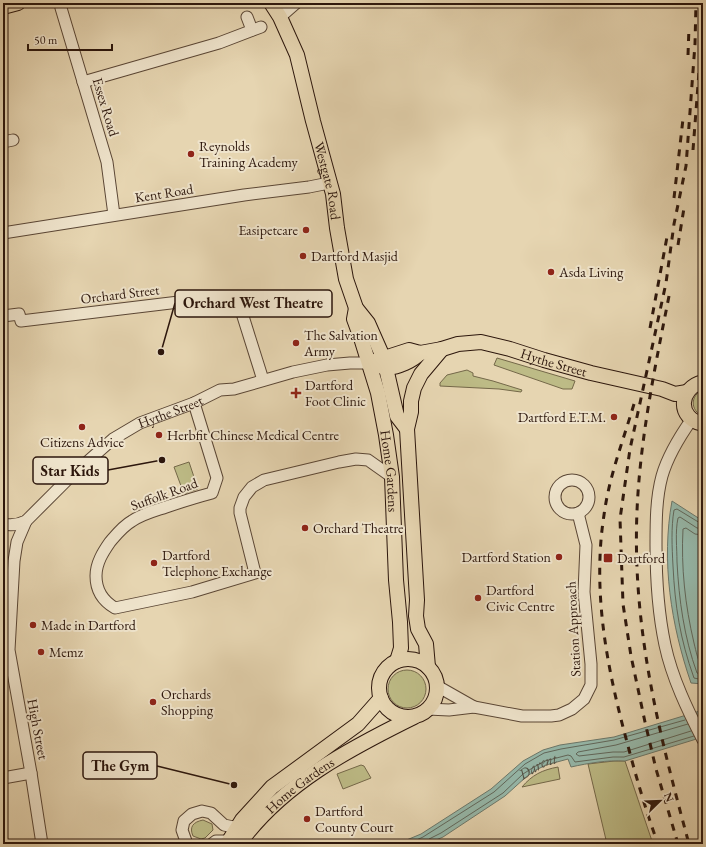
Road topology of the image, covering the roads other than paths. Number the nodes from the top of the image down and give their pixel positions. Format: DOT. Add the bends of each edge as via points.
graph roads {
  1 [pos="18,3"];
  2 [pos="271,3"];
  3 [pos="296,3"];
  4 [pos="3,7"];
  5 [pos="61,8"];
  6 [pos="247,16"];
  7 [pos="280,17"];
  8 [pos="83,82"];
  9 [pos="329,183"];
  10 [pos="114,215"];
  11 [pos="3,232"];
  12 [pos="356,308"];
  13 [pos="3,316"];
  14 [pos="442,349"];
  15 [pos="369,363"];
  16 [pos="385,363"];
  17 [pos="263,380"];
  18 [pos="703,382"];
  19 [pos="687,392"];
  20 [pos="194,403"];
  21 [pos="697,422"];
  22 [pos="407,429"];
  23 [pos="392,477"];
  24 [pos="578,513"];
  25 [pos="26,521"];
  26 [pos="3,524"];
  27 [pos="3,582"];
  28 [pos="6,618"];
  29 [pos="397,661"];
  30 [pos="428,667"];
  31 [pos="437,686"];
  32 [pos="380,698"];
  33 [pos="474,707"];
  34 [pos="428,709"];
  35 [pos="414,717"];
  36 [pos="703,740"];
  37 [pos="31,773"];
  38 [pos="3,778"];
  39 [pos="269,809"];
  40 [pos="238,828"];
  41 [pos="232,843"];
  42 [pos="42,844"];
  43 [pos="187,844"];
  44 [pos="212,844"];
  1 -- 4 [label="main road"];
  2 -- 7 [label="main road, Westgate Road"];
  3 -- 7 [label="street"];
  5 -- 8 [label="street, Essex Road"];
  6 -- 8 [label="street" via="257,28 219,43"];
  7 -- 9 [label="main road, Westgate Road" via="297,55"];
  8 -- 10 [label="street, Essex Road" via="107,162"];
  9 -- 10 [label="street, Kent Road"];
  9 -- 12 [label="main road, Westgate Road" via="333,194 346,279"];
  10 -- 11 [label="street, Kent Road"];
  12 -- 15 [label="main road, Home Gardens" via="354,320"];
  12 -- 16 [label="main road, Westgate Road" via="368,323"];
  13 -- 17 [label="street, Orchard Street" via="19,314 21,321 221,298 233,302 241,310"];
  14 -- 16 [label="main road, Hythe Street" via="420,353 414,359"];
  14 -- 19 [label="main road, Hythe Street" via="458,344 481,342 675,394"];
  14 -- 22 [label="main road" via="421,374 414,388"];
  15 -- 16 [label="main road, Hythe Street"];
  15 -- 17 [label="street, Hythe Street" via="327,365"];
  15 -- 23 [label="main road, Home Gardens" via="378,393"];
  16 -- 22 [label="main road, Home Gardens" via="397,416"];
  17 -- 20 [label="street, Hythe Street" via="234,389 220,390"];
  18 -- 19 [label="main road" via="696,384"];
  19 -- 21 [label="main road" via="685,411"];
  20 -- 23 [label="street, Suffolk Road" via="217,478 212,493 142,515 117,534 98,564 96,582 101,596 115,608 192,592 255,573 240,508 252,487 264,480 356,459 368,460"];
  20 -- 25 [label="street, Hythe Street" via="140,423 113,439"];
  21 -- 36 [label="street" via="679,438 662,474 656,514 656,562 659,610 665,645 676,679"];
  22 -- 30 [label="main road, Home Gardens" via="416,616 418,629 426,644"];
  23 -- 29 [label="main road, Home Gardens" via="401,648"];
  24 -- 33 [label="street, Station Approach" via="586,545 584,592 591,675 588,693 572,709 551,716 522,716"];
  25 -- 26 [label="street" via="19,524"];
  25 -- 28 [label="street, High Street" via="17,542"];
  27 -- 28 [label="street, High Street"];
  28 -- 37 [label="street, High Street" via="9,650"];
  29 -- 30 [label="main road" via="414,660"];
  29 -- 32 [label="main road" via="386,669 381,678"];
  30 -- 31 [label="main road" via="435,676"];
  31 -- 33 [label="street, Station Approach"];
  31 -- 34 [label="main road" via="436,696"];
  32 -- 35 [label="main road" via="391,712 399,716"];
  32 -- 40 [label="main road, Home Gardens" via="358,724 272,787 251,809"];
  33 -- 34 [label="street, Station Approach"];
  34 -- 35 [label="main road"];
  35 -- 39 [label="main road, Home Gardens" via="362,743 314,772"];
  37 -- 38 [label="street"];
  37 -- 42 [label="street, High Street"];
  39 -- 40 [label="main road" via="256,812"];
  39 -- 41 [label="main road, Home Gardens"];
  40 -- 41 [label="main road, Home Gardens"];
  40 -- 43 [label="street" via="224,825 211,813 202,811 192,814 184,821 182,830"];
  41 -- 44 [label="street" via="216,841"];
}
